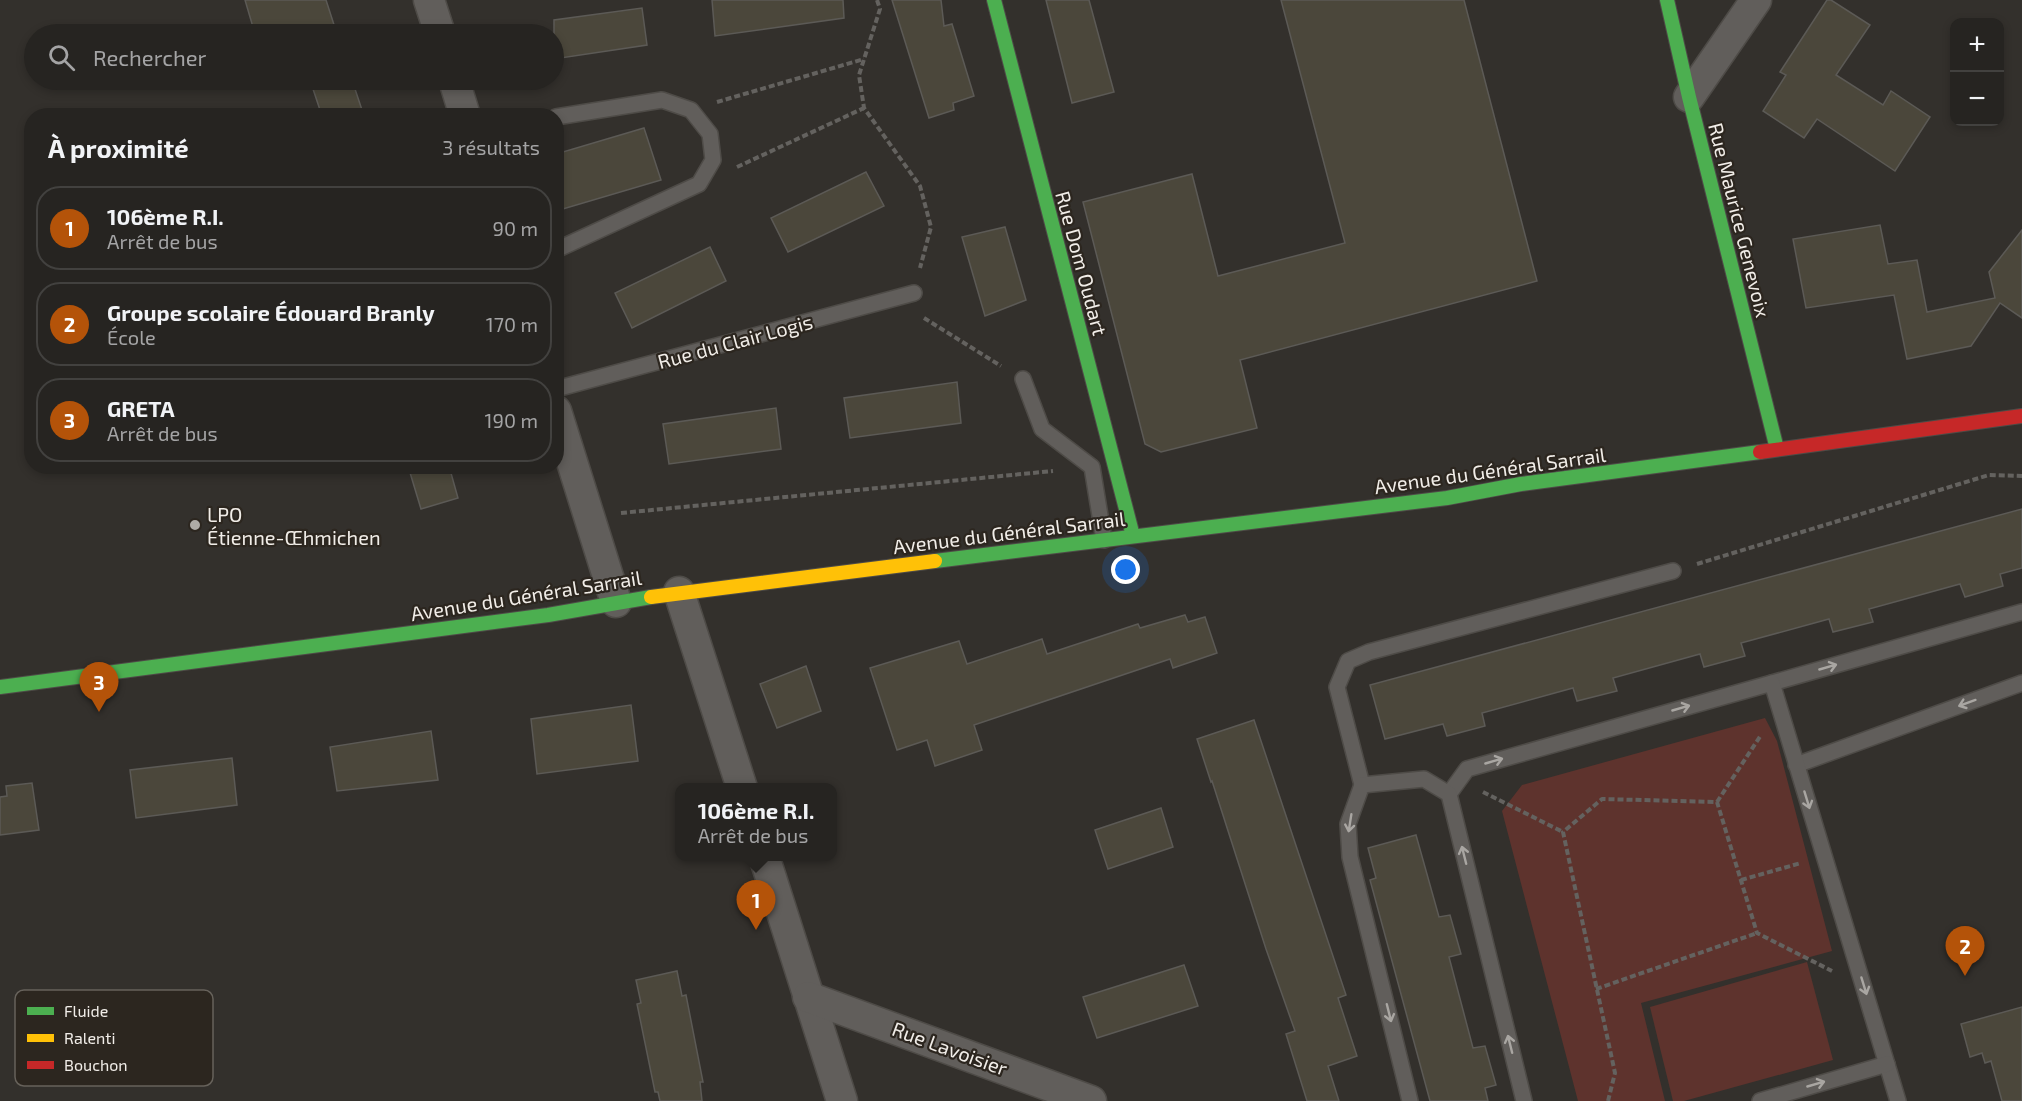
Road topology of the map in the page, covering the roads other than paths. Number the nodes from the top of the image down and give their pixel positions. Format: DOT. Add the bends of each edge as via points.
graph roads {
  1 [pos="994,0"];
  2 [pos="1667,0"];
  3 [pos="1756,0"];
  4 [pos="434,1"];
  5 [pos="438,24"];
  6 [pos="457,90"];
  7 [pos="1689,97"];
  8 [pos="463,108"];
  9 [pos="564,116"];
  10 [pos="564,246"];
  11 [pos="914,293"];
  12 [pos="1023,379"];
  13 [pos="564,387"];
  14 [pos="2022,416"];
  15 [pos="564,436"];
  16 [pos="1777,449"];
  17 [pos="1133,536"];
  18 [pos="1104,540"];
  19 [pos="1673,571"];
  20 [pos="679,592"];
  21 [pos="616,602"];
  22 [pos="2022,612"];
  23 [pos="1772,683"];
  24 [pos="2022,683"];
  25 [pos="0,687"];
  26 [pos="1797,765"];
  27 [pos="740,783"];
  28 [pos="1362,785"];
  29 [pos="1449,794"];
  30 [pos="766,861"];
  31 [pos="808,997"];
  32 [pos="1887,1064"];
  33 [pos="842,1101"];
  34 [pos="1091,1101"];
  35 [pos="1410,1101"];
  36 [pos="1524,1101"];
  37 [pos="1760,1101"];
  38 [pos="1898,1101"];
  1 -- 17 [label="main road, Rue Dom Oudart"];
  2 -- 7 [label="main road, Rue Maurice Genevoix"];
  3 -- 7 [label="street"];
  4 -- 5 [label="street"];
  6 -- 8 [label="street"];
  7 -- 16 [label="main road, Rue Maurice Genevoix"];
  9 -- 10 [label="lane" via="662,100 691,110 710,134 713,160 699,184"];
  11 -- 13 [label="lane, Rue du Clair Logis"];
  12 -- 18 [label="lane" via="1042,429 1092,467"];
  14 -- 16 [label="main road, Avenue du Général Sarrail"];
  15 -- 21 [label="street"];
  16 -- 17 [label="main road, Avenue du Général Sarrail" via="1447,498"];
  17 -- 18 [label="main road, Avenue du Général Sarrail"];
  18 -- 20 [label="main road, Avenue du Général Sarrail"];
  19 -- 28 [label="lane" via="1380,649 1348,661 1337,687"];
  20 -- 21 [label="main road, Avenue du Général Sarrail"];
  20 -- 27 [label="street"];
  21 -- 25 [label="main road, Avenue du Général Sarrail" via="548,615"];
  23 -- 22 [label="lane, one-way"];
  23 -- 26 [label="lane"];
  29 -- 23 [label="lane, one-way" via="1467,769"];
  24 -- 26 [label="lane, one-way"];
  26 -- 32 [label="lane, one-way"];
  28 -- 29 [label="lane" via="1424,779"];
  28 -- 35 [label="lane, one-way" via="1348,824 1350,857"];
  36 -- 29 [label="lane, one-way"];
  30 -- 31 [label="street"];
  31 -- 33 [label="street"];
  31 -- 34 [label="street, Rue Lavoisier"];
  37 -- 32 [label="lane, one-way"];
  32 -- 38 [label="lane"];
}
